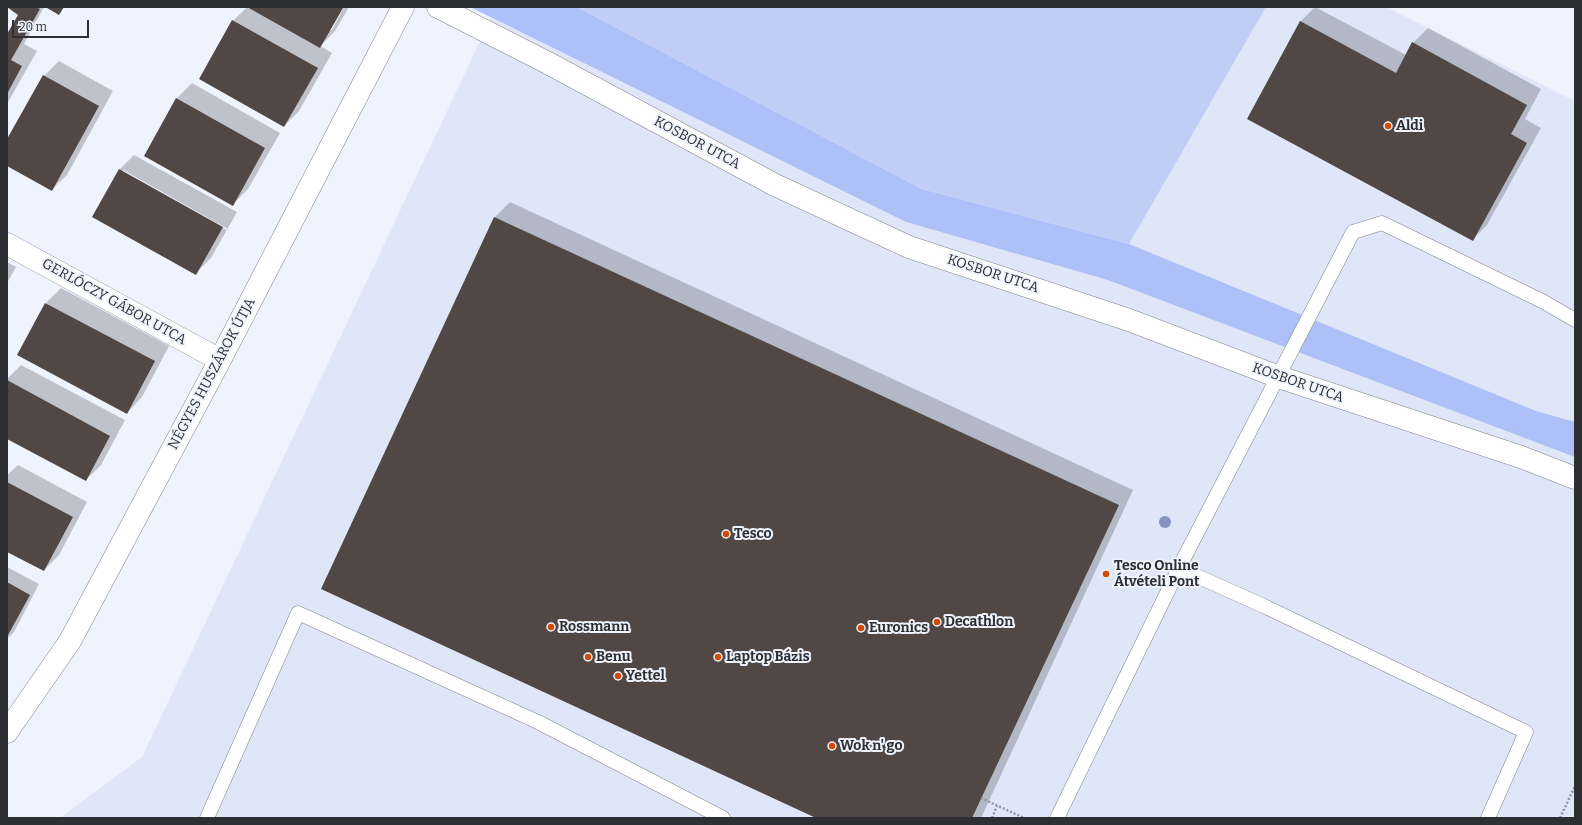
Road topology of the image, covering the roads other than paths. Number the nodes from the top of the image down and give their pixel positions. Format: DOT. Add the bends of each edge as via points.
graph roads {
  1 [pos="403,7"];
  2 [pos="438,7"];
  3 [pos="7,244"];
  4 [pos="1575,320"];
  5 [pos="220,360"];
  6 [pos="1279,377"];
  7 [pos="1575,478"];
  8 [pos="1179,568"];
  9 [pos="8,728"];
  10 [pos="704,814"];
  11 [pos="207,818"];
  12 [pos="723,818"];
  13 [pos="1057,818"];
  14 [pos="1488,818"];
  1 -- 5 [label="street, NÉGYES HUSZÁROK ÚTJA"];
  2 -- 6 [label="street, KOSBOR UTCA" via="775,185 909,247 1129,320"];
  3 -- 5 [label="street, GERLÓCZY GÁBOR UTCA"];
  4 -- 6 [label="lane" via="1544,302 1382,222 1353,232"];
  5 -- 9 [label="street, NÉGYES HUSZÁROK ÚTJA" via="70,641"];
  6 -- 7 [label="street, KOSBOR UTCA" via="1521,457"];
  6 -- 8 [label="lane"];
  8 -- 13 [label="lane"];
  8 -- 14 [label="lane" via="1526,732"];
  10 -- 11 [label="lane" via="538,722 298,613"];
  10 -- 12 [label="lane"];
}
